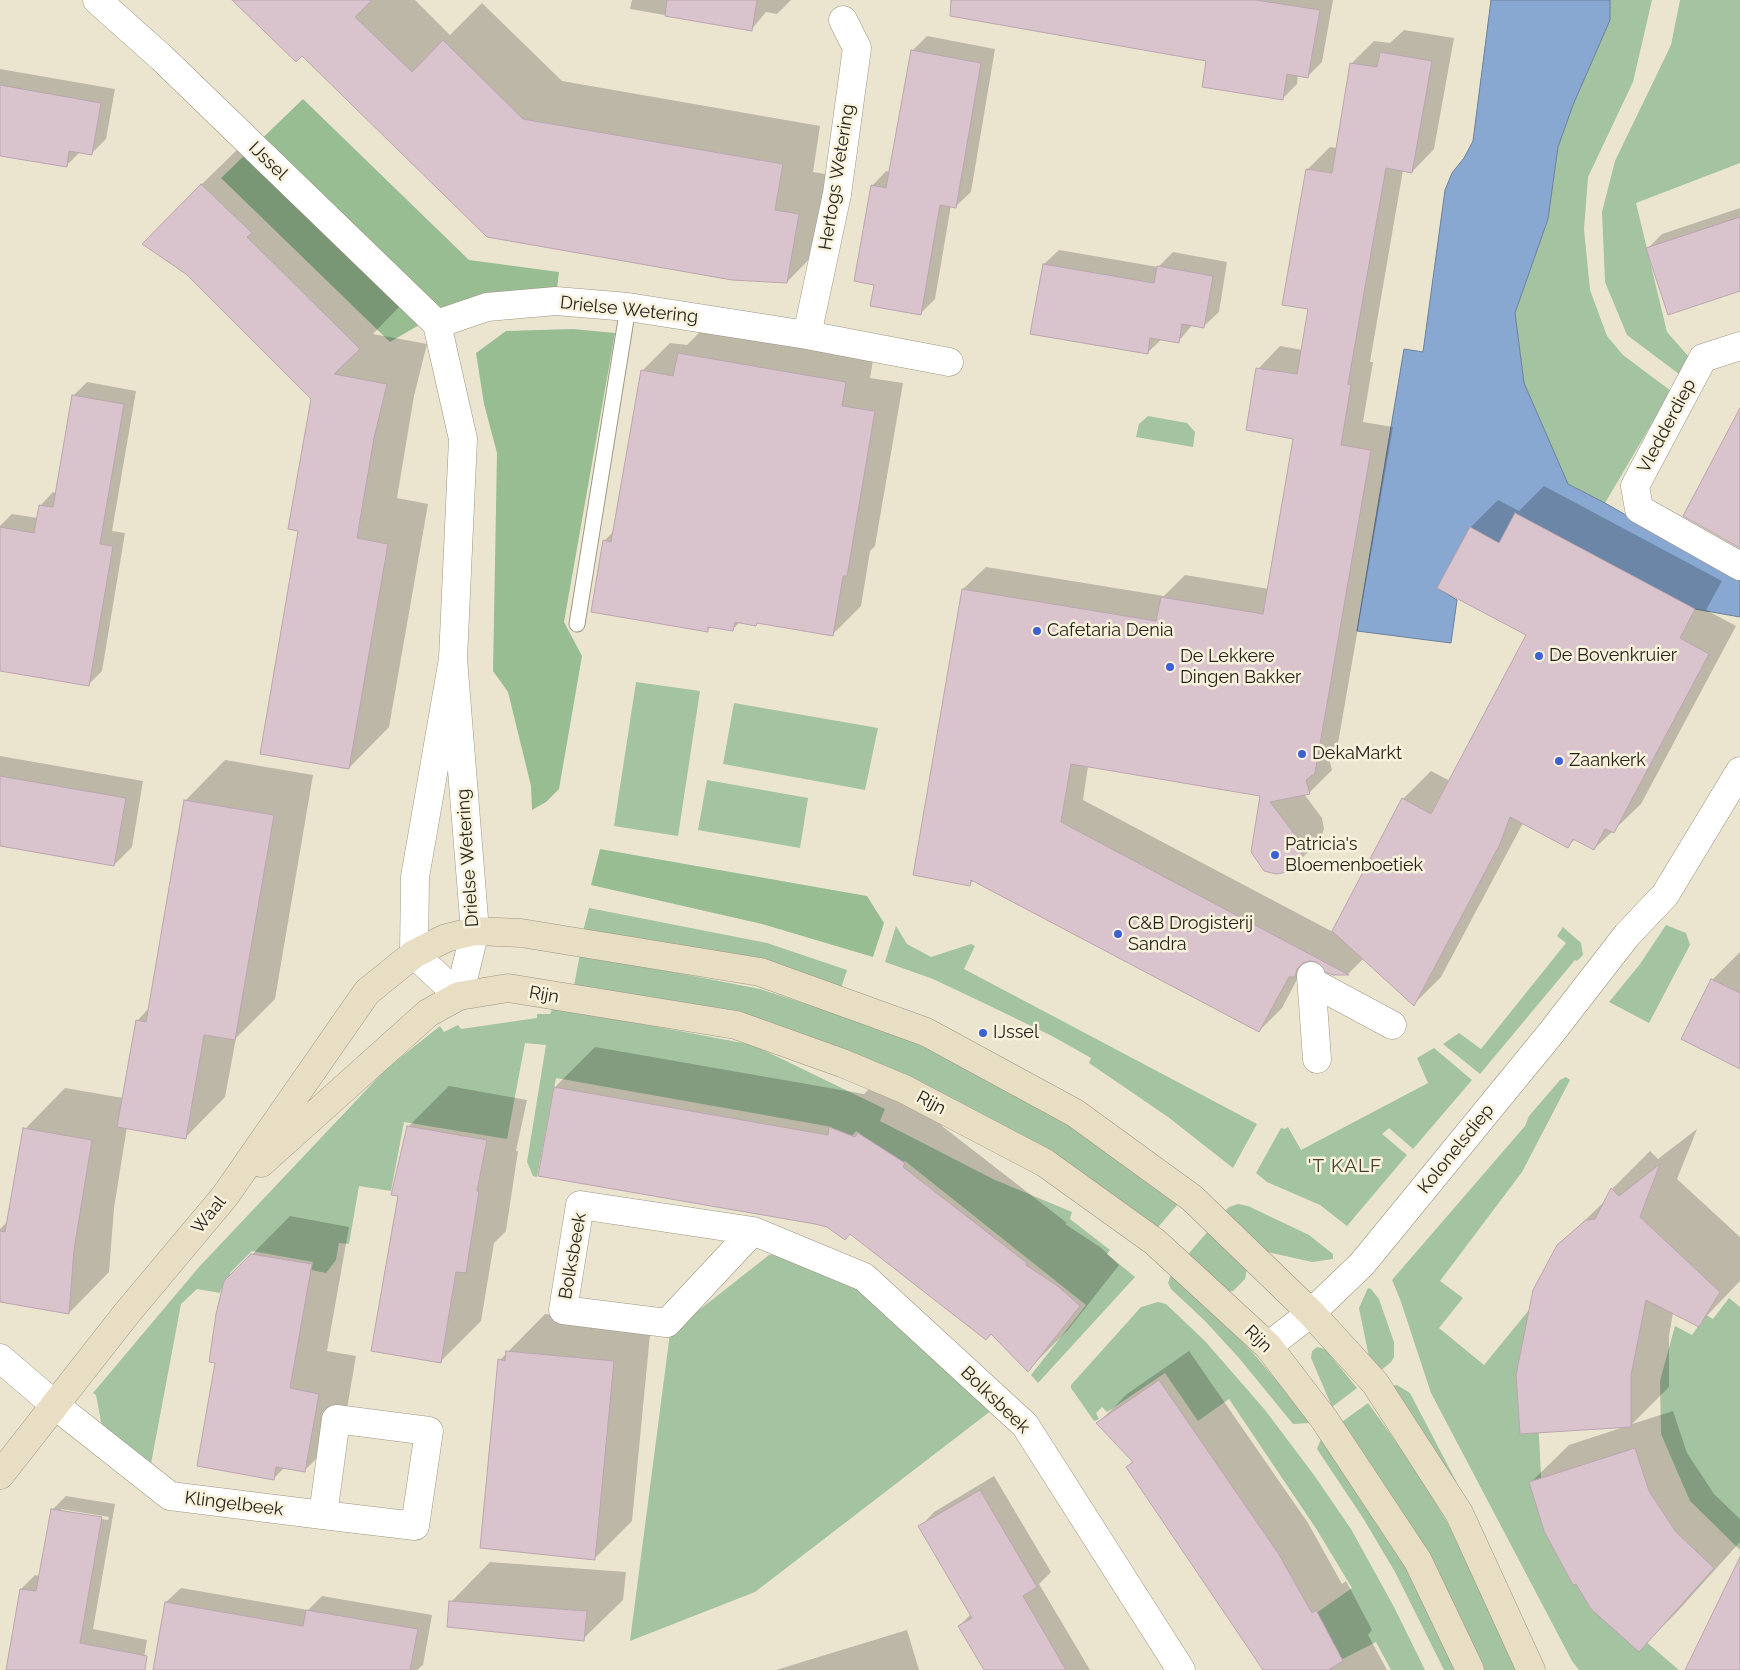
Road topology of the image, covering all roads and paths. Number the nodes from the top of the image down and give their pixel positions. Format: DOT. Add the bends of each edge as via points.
graph roads {
  1 [pos="97,0"];
  2 [pos="844,20"];
  3 [pos="628,307"];
  4 [pos="437,324"];
  5 [pos="807,335"];
  6 [pos="1740,346"];
  7 [pos="948,362"];
  8 [pos="1740,566"];
  9 [pos="577,624"];
  10 [pos="453,659"];
  11 [pos="1740,771"];
  12 [pos="475,931"];
  13 [pos="414,954"];
  14 [pos="459,996"];
  15 [pos="1392,1025"];
  16 [pos="1317,1059"];
  17 [pos="225,1196"];
  18 [pos="753,1231"];
  19 [pos="1311,1313"];
  20 [pos="1268,1346"];
  21 [pos="0,1358"];
  22 [pos="56,1406"];
  23 [pos="0,1475"];
  24 [pos="322,1515"];
  25 [pos="1181,1670"];
  26 [pos="1470,1670"];
  27 [pos="1531,1670"];
  1 -- 4 [label="street, IJssel" via="162,58"];
  2 -- 5 [label="street, Hertogs Wetering" via="857,48 837,194"];
  3 -- 4 [label="street, Drielse Wetering" via="556,301 488,307"];
  3 -- 5 [label="street, Drielse Wetering"];
  3 -- 9 [label="lane"];
  4 -- 10 [label="street, Drielse Wetering" via="463,439"];
  5 -- 7 [label="street, Drielse Wetering"];
  6 -- 8 [label="street, Vledderdiep" via="1703,358 1635,486 1639,509"];
  10 -- 12 [label="street, Drielse Wetering"];
  10 -- 13 [label="street, Drielse Wetering" via="415,877"];
  11 -- 19 [label="street, Kolonelsdiep" via="1665,895 1626,935 1551,1033 1362,1264"];
  12 -- 13 [label="main road" via="446,938"];
  12 -- 14 [label="street, Drielse Wetering"];
  12 -- 19 [label="main road" via="521,933 760,972 926,1032 1075,1113 1192,1198"];
  13 -- 14 [label="street"];
  13 -- 17 [label="main road, Waal" via="367,992"];
  14 -- 17 [label="main road, Rijn" via="428,1012"];
  14 -- 20 [label="main road, Rijn" via="508,988 736,1025 904,1089 1045,1163 1155,1242"];
  15 -- 16 [label="street" via="1312,979"];
  17 -- 22 [label="main road, Waal" via="127,1313"];
  18 -- 18 [label="street, Bolksbeek" via="666,1323 563,1310 580,1205"];
  18 -- 25 [label="street, Bolksbeek" via="864,1277 1025,1425"];
  19 -- 20 [label="street, Kolonelsdiep"];
  19 -- 27 [label="main road" via="1375,1383 1459,1513"];
  20 -- 26 [label="main road, Rijn" via="1324,1419 1418,1561"];
  21 -- 22 [label="street, Klingelbeek"];
  22 -- 23 [label="main road, Waal"];
  22 -- 24 [label="street, Klingelbeek" via="170,1496"];
  24 -- 24 [label="street, Klingelbeek" via="415,1526 429,1431 336,1419"];
}
